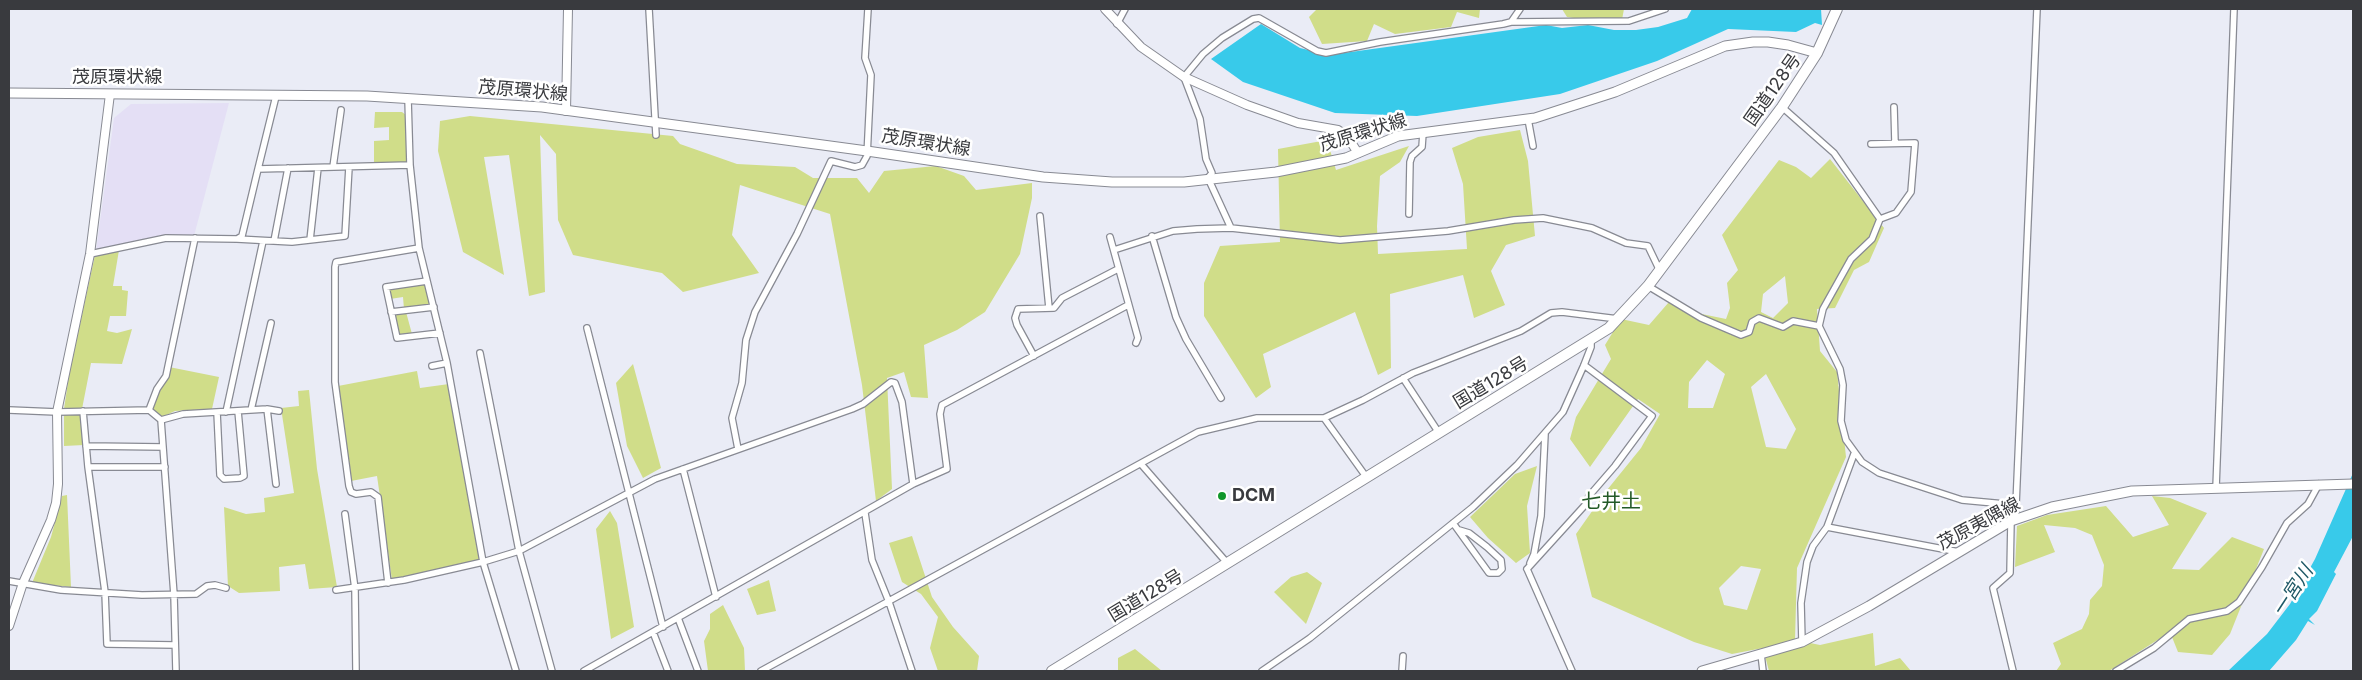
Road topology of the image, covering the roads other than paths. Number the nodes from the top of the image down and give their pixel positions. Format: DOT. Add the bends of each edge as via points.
graph roads {
  1 [pos="568,9"];
  2 [pos="649,9"];
  3 [pos="868,9"];
  4 [pos="1105,9"];
  5 [pos="1125,9"];
  6 [pos="1520,9"];
  7 [pos="1665,9"];
  8 [pos="1837,9"];
  9 [pos="2037,9"];
  10 [pos="2234,9"];
  11 [pos="1511,22"];
  12 [pos="1117,24"];
  13 [pos="1817,54"];
  14 [pos="1184,77"];
  15 [pos="9,93"];
  16 [pos="110,94"];
  17 [pos="276,96"];
  18 [pos="408,99"];
  19 [pos="1782,107"];
  20 [pos="1894,107"];
  21 [pos="341,110"];
  22 [pos="566,111"];
  23 [pos="1528,119"];
  24 [pos="655,122"];
  25 [pos="1423,133"];
  26 [pos="656,135"];
  27 [pos="1895,143"];
  28 [pos="1871,144"];
  29 [pos="1534,146"];
  30 [pos="868,151"];
  31 [pos="1358,153"];
  32 [pos="410,165"];
  33 [pos="333,167"];
  34 [pos="349,167"];
  35 [pos="288,168"];
  36 [pos="318,168"];
  37 [pos="258,169"];
  38 [pos="1208,178"];
  39 [pos="1409,214"];
  40 [pos="1040,216"];
  41 [pos="1880,219"];
  42 [pos="1231,228"];
  43 [pos="1152,236"];
  44 [pos="1110,237"];
  45 [pos="195,238"];
  46 [pos="237,239"];
  47 [pos="310,240"];
  48 [pos="263,241"];
  49 [pos="274,241"];
  50 [pos="419,248"];
  51 [pos="1114,250"];
  52 [pos="90,254"];
  53 [pos="1118,269"];
  54 [pos="1660,271"];
  55 [pos="427,281"];
  56 [pos="1648,286"];
  57 [pos="1128,305"];
  58 [pos="434,307"];
  59 [pos="1049,308"];
  60 [pos="391,312"];
  61 [pos="1618,319"];
  62 [pos="271,323"];
  63 [pos="1819,326"];
  64 [pos="587,328"];
  65 [pos="440,333"];
  66 [pos="1591,341"];
  67 [pos="1136,343"];
  68 [pos="480,353"];
  69 [pos="1034,356"];
  70 [pos="446,363"];
  71 [pos="1584,365"];
  72 [pos="432,366"];
  73 [pos="1402,378"];
  74 [pos="1221,398"];
  75 [pos="267,409"];
  76 [pos="9,410"];
  77 [pos="148,410"];
  78 [pos="250,410"];
  79 [pos="279,410"];
  80 [pos="82,411"];
  81 [pos="238,411"];
  82 [pos="57,412"];
  83 [pos="217,412"];
  84 [pos="226,412"];
  85 [pos="1324,418"];
  86 [pos="161,420"];
  87 [pos="1439,433"];
  88 [pos="1545,434"];
  89 [pos="86,446"];
  90 [pos="164,447"];
  91 [pos="738,449"];
  92 [pos="1854,454"];
  93 [pos="1141,464"];
  94 [pos="88,467"];
  95 [pos="165,467"];
  96 [pos="683,469"];
  97 [pos="1366,478"];
  98 [pos="276,484"];
  99 [pos="913,484"];
  100 [pos="2319,484"];
  101 [pos="2353,484"];
  102 [pos="2216,488"];
  103 [pos="627,493"];
  104 [pos="2016,505"];
  105 [pos="865,513"];
  106 [pos="345,514"];
  107 [pos="2013,520"];
  108 [pos="1453,523"];
  109 [pos="1827,527"];
  110 [pos="1459,530"];
  111 [pos="519,550"];
  112 [pos="1959,552"];
  113 [pos="484,562"];
  114 [pos="1228,564"];
  115 [pos="1527,569"];
  116 [pos="9,580"];
  117 [pos="24,583"];
  118 [pos="388,583"];
  119 [pos="226,588"];
  120 [pos="354,589"];
  121 [pos="336,590"];
  122 [pos="105,592"];
  123 [pos="174,595"];
  124 [pos="716,597"];
  125 [pos="889,602"];
  126 [pos="678,618"];
  127 [pos="9,626"];
  128 [pos="663,627"];
  129 [pos="654,632"];
  130 [pos="1802,642"];
  131 [pos="175,645"];
  132 [pos="1761,654"];
  133 [pos="1403,656"];
  134 [pos="176,671"];
  135 [pos="356,671"];
  136 [pos="516,671"];
  137 [pos="552,671"];
  138 [pos="584,671"];
  139 [pos="668,671"];
  140 [pos="698,671"];
  141 [pos="761,671"];
  142 [pos="912,671"];
  143 [pos="1052,671"];
  144 [pos="1262,671"];
  145 [pos="1402,671"];
  146 [pos="1572,671"];
  147 [pos="1702,671"];
  148 [pos="1763,671"];
  149 [pos="2013,671"];
  150 [pos="2116,671"];
  1 -- 22 [label="street"];
  2 -- 24 [label="street"];
  3 -- 30 [label="street" via="865,58 871,75"];
  4 -- 12 [label="street"];
  5 -- 12 [label="street"];
  6 -- 11 [label="street"];
  7 -- 11 [label="street" via="1629,21"];
  8 -- 13 [label="highway, 国道128号"];
  9 -- 104 [label="street"];
  10 -- 102 [label="street"];
  11 -- 14 [label="street" via="1326,53 1266,21 1253,19 1213,46"];
  12 -- 14 [label="street" via="1155,59"];
  13 -- 19 [label="highway, 国道128号"];
  13 -- 23 [label="main road, 茂原環状線" via="1768,42 1725,46 1615,92"];
  14 -- 31 [label="street" via="1298,123 1338,130 1347,136"];
  14 -- 38 [label="street" via="1200,120 1206,159 1212,173"];
  15 -- 16 [label="main road, 茂原環状線"];
  16 -- 17 [label="main road, 茂原環状線"];
  16 -- 52 [label="street"];
  17 -- 18 [label="main road, 茂原環状線"];
  17 -- 37 [label="street"];
  18 -- 22 [label="main road, 茂原環状線"];
  18 -- 32 [label="street"];
  19 -- 41 [label="street" via="1834,153"];
  19 -- 54 [label="highway, 国道128号"];
  20 -- 27 [label="street"];
  21 -- 33 [label="street"];
  22 -- 24 [label="main road, 茂原環状線"];
  23 -- 25 [label="main road, 茂原環状線"];
  23 -- 29 [label="street"];
  24 -- 26 [label="street"];
  24 -- 30 [label="main road, 茂原環状線"];
  25 -- 31 [label="main road, 茂原環状線" via="1398,136"];
  25 -- 39 [label="street" via="1422,147 1410,162"];
  27 -- 28 [label="street"];
  27 -- 41 [label="street" via="1915,143 1911,192 1896,212"];
  30 -- 38 [label="main road, 茂原環状線" via="1043,177 1112,182 1184,182"];
  30 -- 91 [label="street" via="862,165 855,167 831,161 755,312 746,340 742,383 732,418"];
  31 -- 38 [label="main road, 茂原環状線" via="1276,172"];
  32 -- 34 [label="street"];
  32 -- 50 [label="street"];
  33 -- 34 [label="street"];
  33 -- 36 [label="street"];
  34 -- 47 [label="street" via="345,236"];
  35 -- 36 [label="street"];
  35 -- 37 [label="street"];
  35 -- 49 [label="street"];
  36 -- 47 [label="street"];
  37 -- 46 [label="street" via="242,236"];
  38 -- 42 [label="street"];
  40 -- 59 [label="street"];
  41 -- 63 [label="street" via="1872,239 1851,259 1823,310"];
  42 -- 43 [label="street" via="1173,231"];
  42 -- 54 [label="street" via="1340,240 1448,231 1543,218 1586,226 1626,243 1648,246"];
  43 -- 51 [label="street"];
  43 -- 74 [label="street" via="1176,317"];
  44 -- 51 [label="street"];
  45 -- 46 [label="street"];
  45 -- 52 [label="street" via="143,242"];
  45 -- 77 [label="street" via="166,376"];
  46 -- 48 [label="street"];
  47 -- 49 [label="street"];
  48 -- 49 [label="street"];
  48 -- 84 [label="street"];
  50 -- 55 [label="street"];
  50 -- 118 [label="street" via="336,262 335,267 335,382 349,486 356,494 371,492 378,497"];
  51 -- 53 [label="street"];
  52 -- 82 [label="street"];
  53 -- 57 [label="street"];
  53 -- 59 [label="street"];
  54 -- 56 [label="highway, 国道128号"];
  55 -- 58 [label="street"];
  55 -- 60 [label="street" via="386,287"];
  56 -- 61 [label="highway, 国道128号"];
  56 -- 63 [label="street" via="1701,318 1741,335 1749,332 1752,322 1759,318 1783,327 1793,322"];
  57 -- 67 [label="street" via="1138,338"];
  57 -- 69 [label="street"];
  58 -- 60 [label="street"];
  58 -- 65 [label="street"];
  59 -- 69 [label="street" via="1018,309 1016,312 1017,325"];
  60 -- 65 [label="street" via="397,338"];
  61 -- 66 [label="highway, 国道128号"];
  61 -- 73 [label="street" via="1562,312 1551,314 1492,344"];
  62 -- 78 [label="street"];
  63 -- 92 [label="street" via="1840,369 1843,385 1841,421"];
  64 -- 103 [label="street"];
  65 -- 70 [label="street"];
  66 -- 71 [label="street"];
  66 -- 87 [label="highway, 国道128号"];
  68 -- 111 [label="street"];
  69 -- 99 [label="street" via="942,405 940,414 947,469"];
  70 -- 72 [label="street"];
  70 -- 113 [label="street"];
  71 -- 88 [label="street" via="1562,412"];
  71 -- 115 [label="street" via="1652,416 1586,504"];
  73 -- 85 [label="street"];
  73 -- 87 [label="street"];
  75 -- 78 [label="street"];
  75 -- 79 [label="street"];
  75 -- 98 [label="street"];
  76 -- 82 [label="street"];
  77 -- 80 [label="street"];
  77 -- 86 [label="street"];
  78 -- 81 [label="street"];
  80 -- 82 [label="street"];
  80 -- 89 [label="street"];
  81 -- 83 [label="street" via="244,476 224,479 220,475"];
  81 -- 84 [label="street"];
  82 -- 117 [label="street" via="56,503 46,535"];
  83 -- 84 [label="street"];
  83 -- 86 [label="street" via="183,414"];
  85 -- 93 [label="street" via="1257,418 1198,432"];
  85 -- 97 [label="street"];
  86 -- 90 [label="street"];
  87 -- 97 [label="highway, 国道128号"];
  88 -- 108 [label="street" via="1517,465"];
  88 -- 115 [label="street" via="1541,516 1534,554"];
  89 -- 90 [label="street"];
  89 -- 94 [label="street"];
  90 -- 95 [label="street"];
  91 -- 96 [label="street"];
  91 -- 99 [label="street" via="863,404 891,382 895,383 902,402"];
  92 -- 104 [label="street" via="1879,474 1905,483 1962,500"];
  92 -- 109 [label="street"];
  93 -- 114 [label="street"];
  93 -- 125 [label="street"];
  94 -- 95 [label="street"];
  94 -- 122 [label="street"];
  95 -- 123 [label="street"];
  96 -- 103 [label="street"];
  96 -- 124 [label="street"];
  97 -- 114 [label="highway, 国道128号"];
  99 -- 105 [label="street"];
  100 -- 101 [label="main road, 茂原夷隅線"];
  100 -- 102 [label="main road, 茂原夷隅線"];
  100 -- 150 [label="street" via="2308,504 2287,523 2239,602 2221,613 2189,619 2154,648"];
  102 -- 107 [label="main road, 茂原夷隅線" via="2093,497"];
  103 -- 111 [label="street"];
  103 -- 128 [label="street"];
  104 -- 107 [label="street"];
  105 -- 124 [label="street"];
  105 -- 125 [label="street" via="872,560"];
  106 -- 120 [label="street"];
  107 -- 112 [label="main road, 茂原夷隅線"];
  107 -- 149 [label="street" via="2010,573 1993,588"];
  108 -- 110 [label="street"];
  108 -- 144 [label="street" via="1310,638"];
  109 -- 112 [label="street"];
  109 -- 130 [label="street" via="1813,546 1807,562 1801,602"];
  110 -- 110 [label="street" via="1489,573 1502,570 1501,560 1469,533"];
  111 -- 113 [label="street"];
  111 -- 137 [label="street"];
  112 -- 130 [label="main road, 茂原夷隅線"];
  113 -- 118 [label="street"];
  113 -- 136 [label="street"];
  114 -- 143 [label="highway, 国道128号"];
  115 -- 146 [label="street"];
  116 -- 117 [label="street"];
  117 -- 122 [label="street" via="61,590"];
  117 -- 127 [label="street"];
  118 -- 120 [label="street"];
  119 -- 123 [label="street" via="207,586 196,594"];
  120 -- 121 [label="street"];
  120 -- 135 [label="street"];
  122 -- 123 [label="street"];
  122 -- 131 [label="street" via="107,644"];
  123 -- 131 [label="street"];
  124 -- 126 [label="street"];
  125 -- 141 [label="street"];
  125 -- 142 [label="street"];
  126 -- 128 [label="street"];
  126 -- 140 [label="street"];
  128 -- 129 [label="street"];
  129 -- 138 [label="street"];
  129 -- 139 [label="street"];
  130 -- 132 [label="main road, 茂原夷隅線"];
  131 -- 134 [label="street"];
  132 -- 147 [label="main road, 茂原夷隅線"];
  132 -- 148 [label="street"];
  133 -- 145 [label="street"];
}
